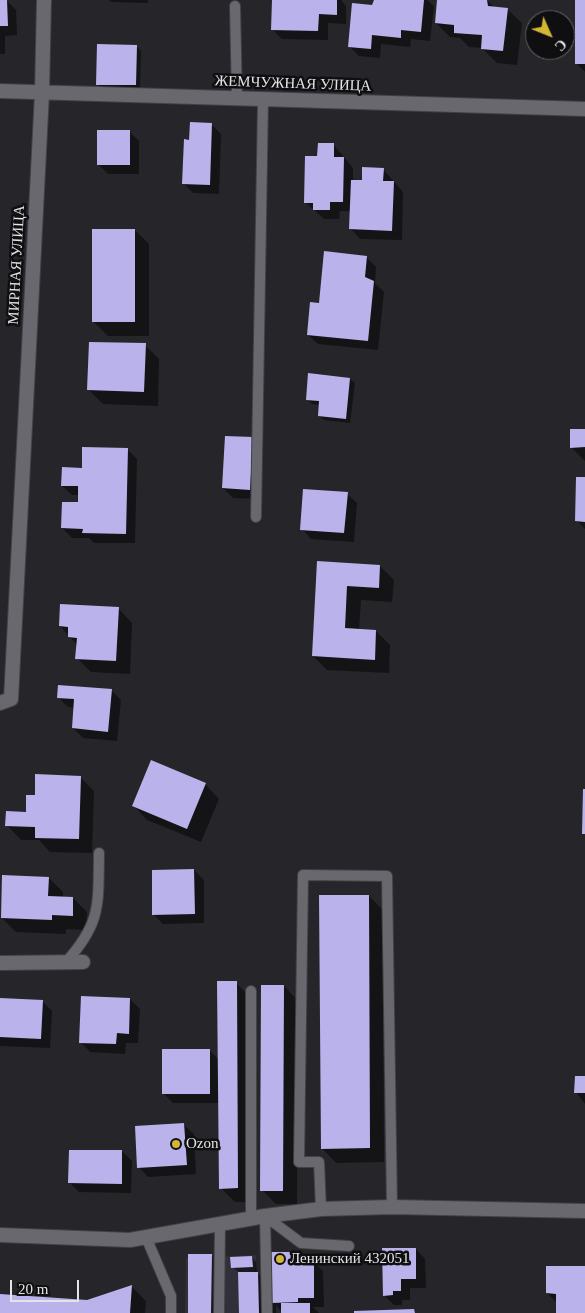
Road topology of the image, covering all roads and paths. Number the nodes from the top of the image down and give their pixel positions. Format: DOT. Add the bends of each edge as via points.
graph roads {
  1 [pos="44,0"];
  2 [pos="235,6"];
  3 [pos="0,91"];
  4 [pos="42,93"];
  5 [pos="237,99"];
  6 [pos="263,100"];
  7 [pos="585,109"];
  8 [pos="256,517"];
  9 [pos="0,703"];
  10 [pos="99,854"];
  11 [pos="66,962"];
  12 [pos="83,962"];
  13 [pos="0,963"];
  14 [pos="251,991"];
  15 [pos="392,1207"];
  16 [pos="321,1208"];
  17 [pos="585,1211"];
  18 [pos="265,1216"];
  19 [pos="251,1218"];
  20 [pos="220,1224"];
  21 [pos="0,1235"];
  22 [pos="146,1237"];
  23 [pos="349,1246"];
  24 [pos="171,1313"];
  25 [pos="220,1313"];
  26 [pos="267,1313"];
  1 -- 4 [label="street, МИРНАЯ УЛИЦА"];
  2 -- 5 [label="lane"];
  3 -- 4 [label="street, ЖЕМЧУЖНАЯ УЛИЦА"];
  4 -- 5 [label="street, ЖЕМЧУЖНАЯ УЛИЦА"];
  4 -- 9 [label="street, МИРНАЯ УЛИЦА" via="11,699"];
  5 -- 6 [label="street, ЖЕМЧУЖНАЯ УЛИЦА"];
  6 -- 7 [label="street, ЖЕМЧУЖНАЯ УЛИЦА"];
  6 -- 8 [label="lane"];
  10 -- 11 [label="lane" via="98,909 84,942"];
  11 -- 12 [label="street"];
  11 -- 13 [label="street"];
  14 -- 19 [label="lane"];
  15 -- 16 [label="street"];
  15 -- 16 [label="lane" via="387,876 303,875 299,1162 319,1162"];
  15 -- 17 [label="street"];
  16 -- 18 [label="street"];
  18 -- 19 [label="street"];
  18 -- 23 [label="lane" via="301,1243"];
  18 -- 26 [label="lane"];
  19 -- 20 [label="street"];
  20 -- 22 [label="street"];
  20 -- 25 [label="lane"];
  21 -- 22 [label="street" via="130,1240"];
  22 -- 24 [label="lane" via="171,1296"];
}
